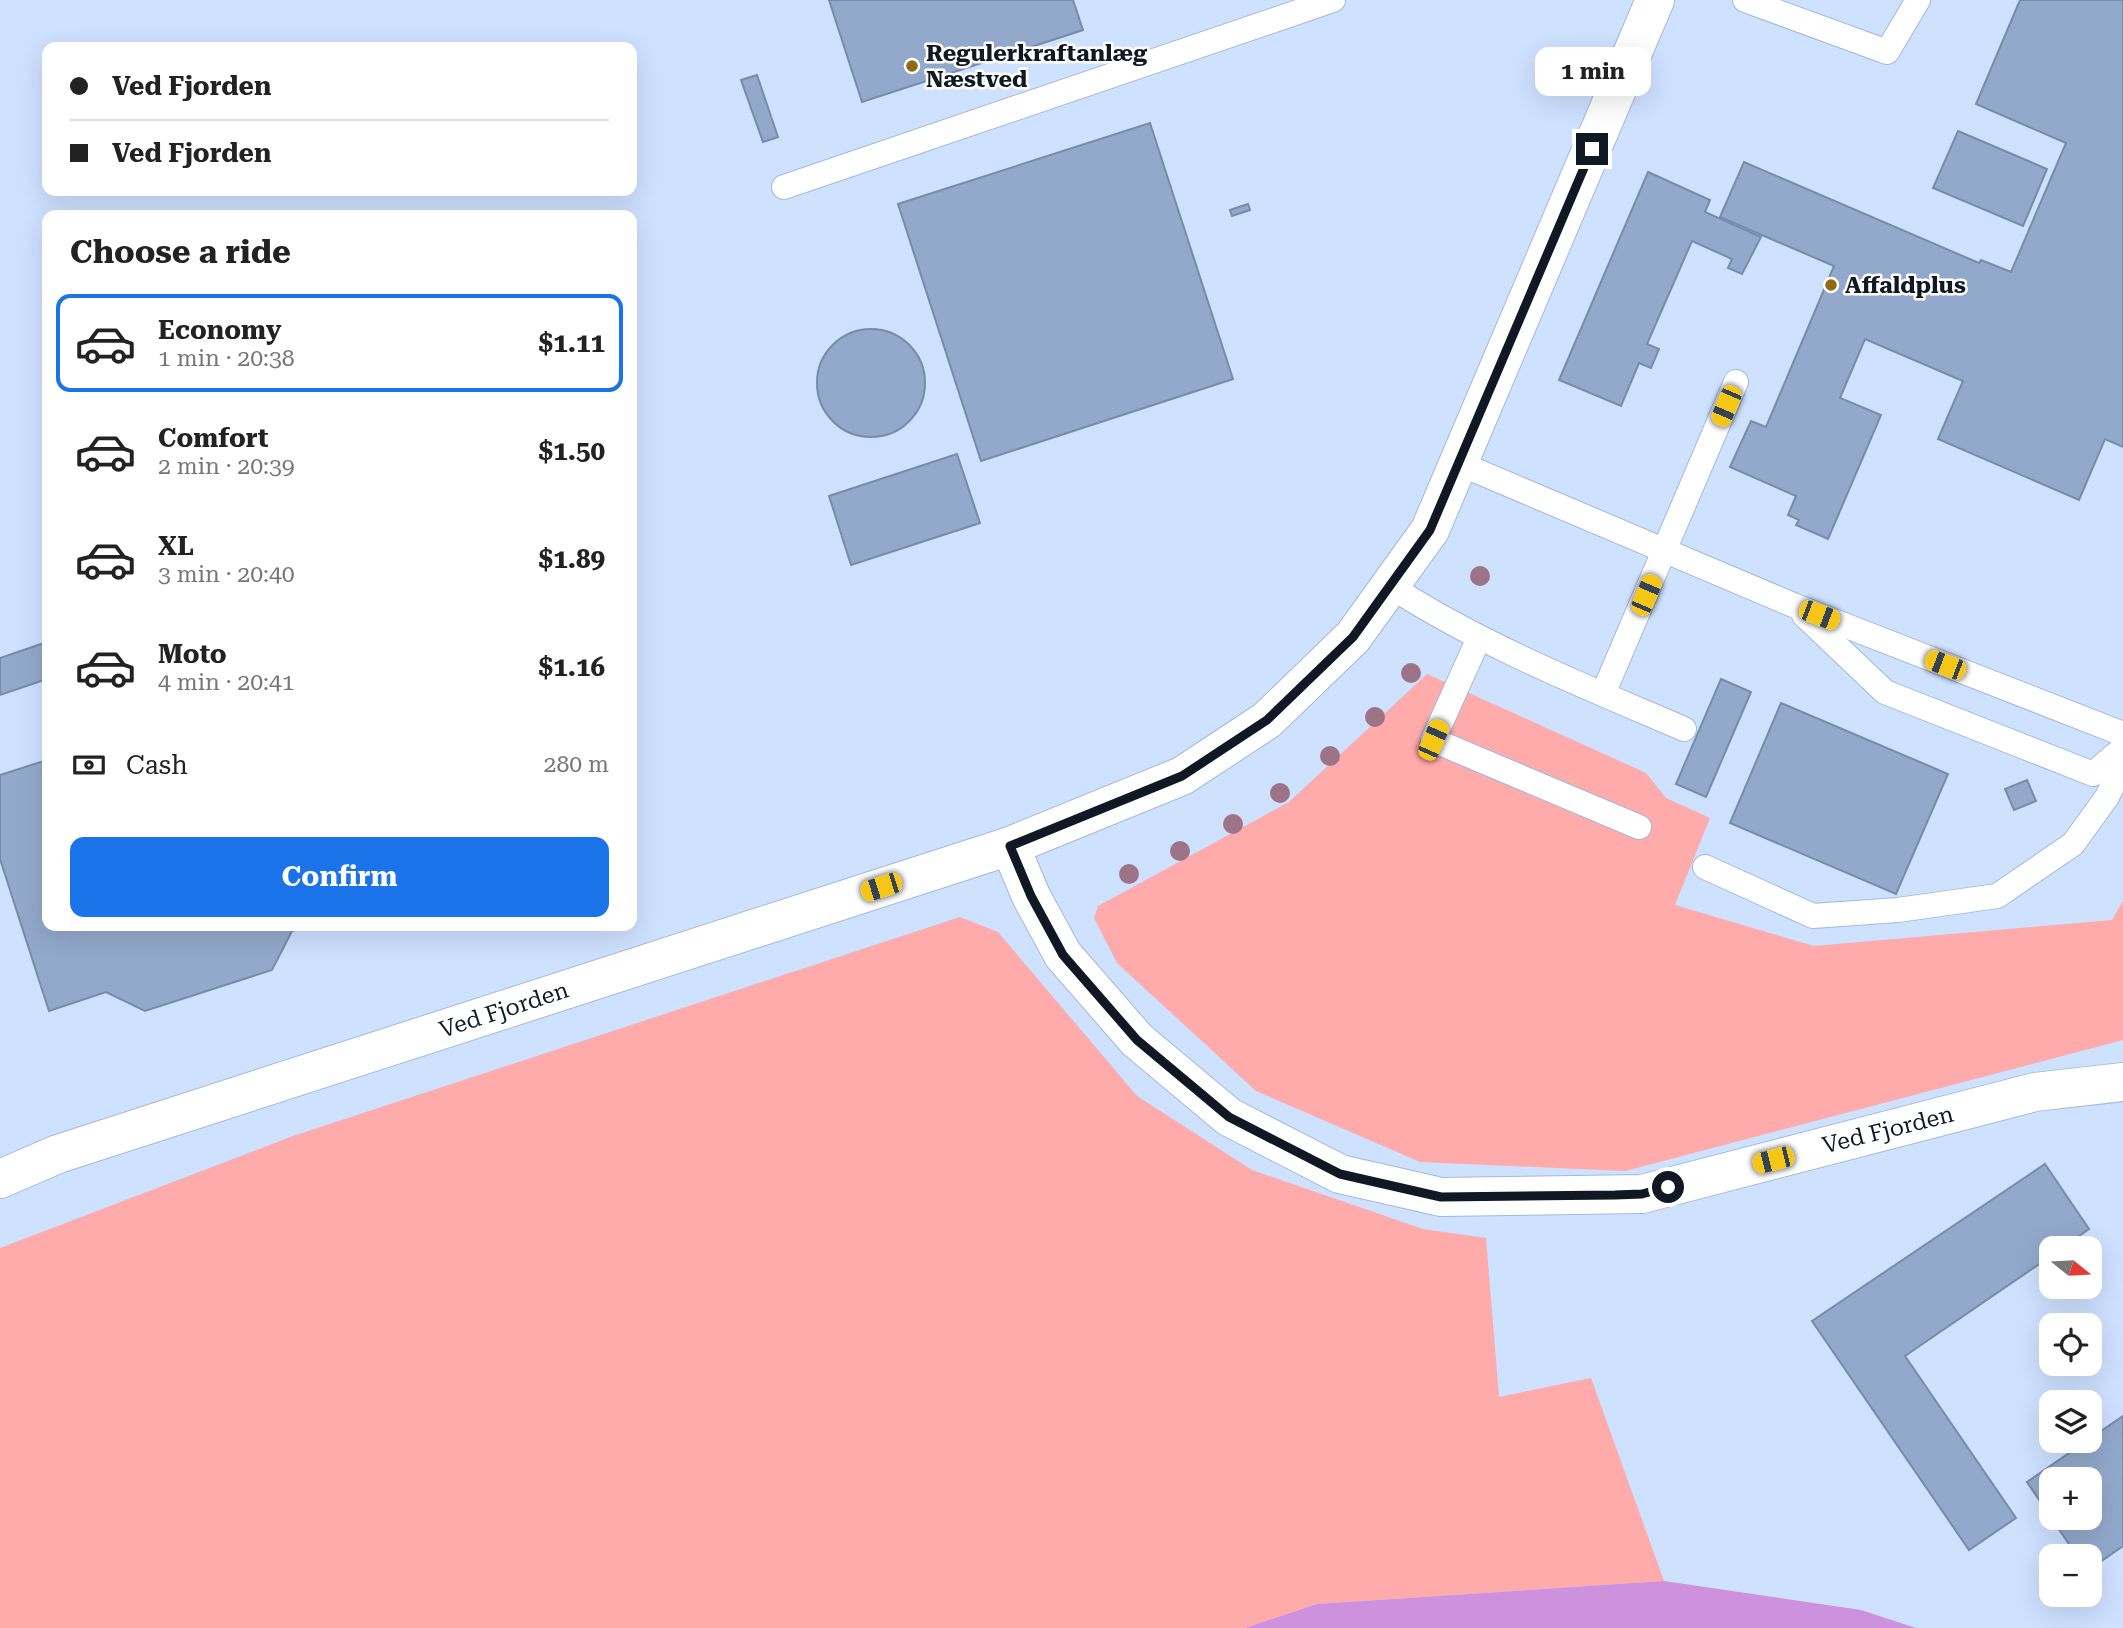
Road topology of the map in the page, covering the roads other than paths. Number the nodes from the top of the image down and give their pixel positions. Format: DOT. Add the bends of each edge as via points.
graph roads {
  1 [pos="1333,0"];
  2 [pos="1655,0"];
  3 [pos="1745,0"];
  4 [pos="1918,0"];
  5 [pos="784,187"];
  6 [pos="1736,382"];
  7 [pos="1458,463"];
  8 [pos="1665,551"];
  9 [pos="1390,586"];
  10 [pos="1793,605"];
  11 [pos="1479,638"];
  12 [pos="1603,694"];
  13 [pos="1684,729"];
  14 [pos="2123,734"];
  15 [pos="2123,748"];
  16 [pos="2123,763"];
  17 [pos="1639,827"];
  18 [pos="1010,846"];
  19 [pos="1705,867"];
  20 [pos="2123,1082"];
  21 [pos="0,1179"];
  1 -- 5 [label="lane"];
  2 -- 7 [label="street, Ved Fjorden"];
  3 -- 4 [label="lane" via="1887,52"];
  6 -- 8 [label="lane"];
  7 -- 8 [label="lane"];
  7 -- 9 [label="street, Ved Fjorden" via="1430,530"];
  8 -- 10 [label="lane"];
  8 -- 12 [label="lane"];
  9 -- 11 [label="lane"];
  9 -- 18 [label="street, Ved Fjorden" via="1353,637 1267,720 1182,776"];
  10 -- 14 [label="lane"];
  10 -- 15 [label="lane" via="1885,692 2093,774"];
  11 -- 12 [label="lane"];
  11 -- 17 [label="lane" via="1433,740"];
  12 -- 13 [label="lane"];
  16 -- 19 [label="lane" via="2107,797 2073,844 1997,895 1813,916"];
  18 -- 20 [label="street, Ved Fjorden" via="1063,955 1137,1040 1229,1117 1340,1174 1441,1197 1642,1194 2035,1092"];
  18 -- 21 [label="street, Ved Fjorden" via="58,1154"];
}
